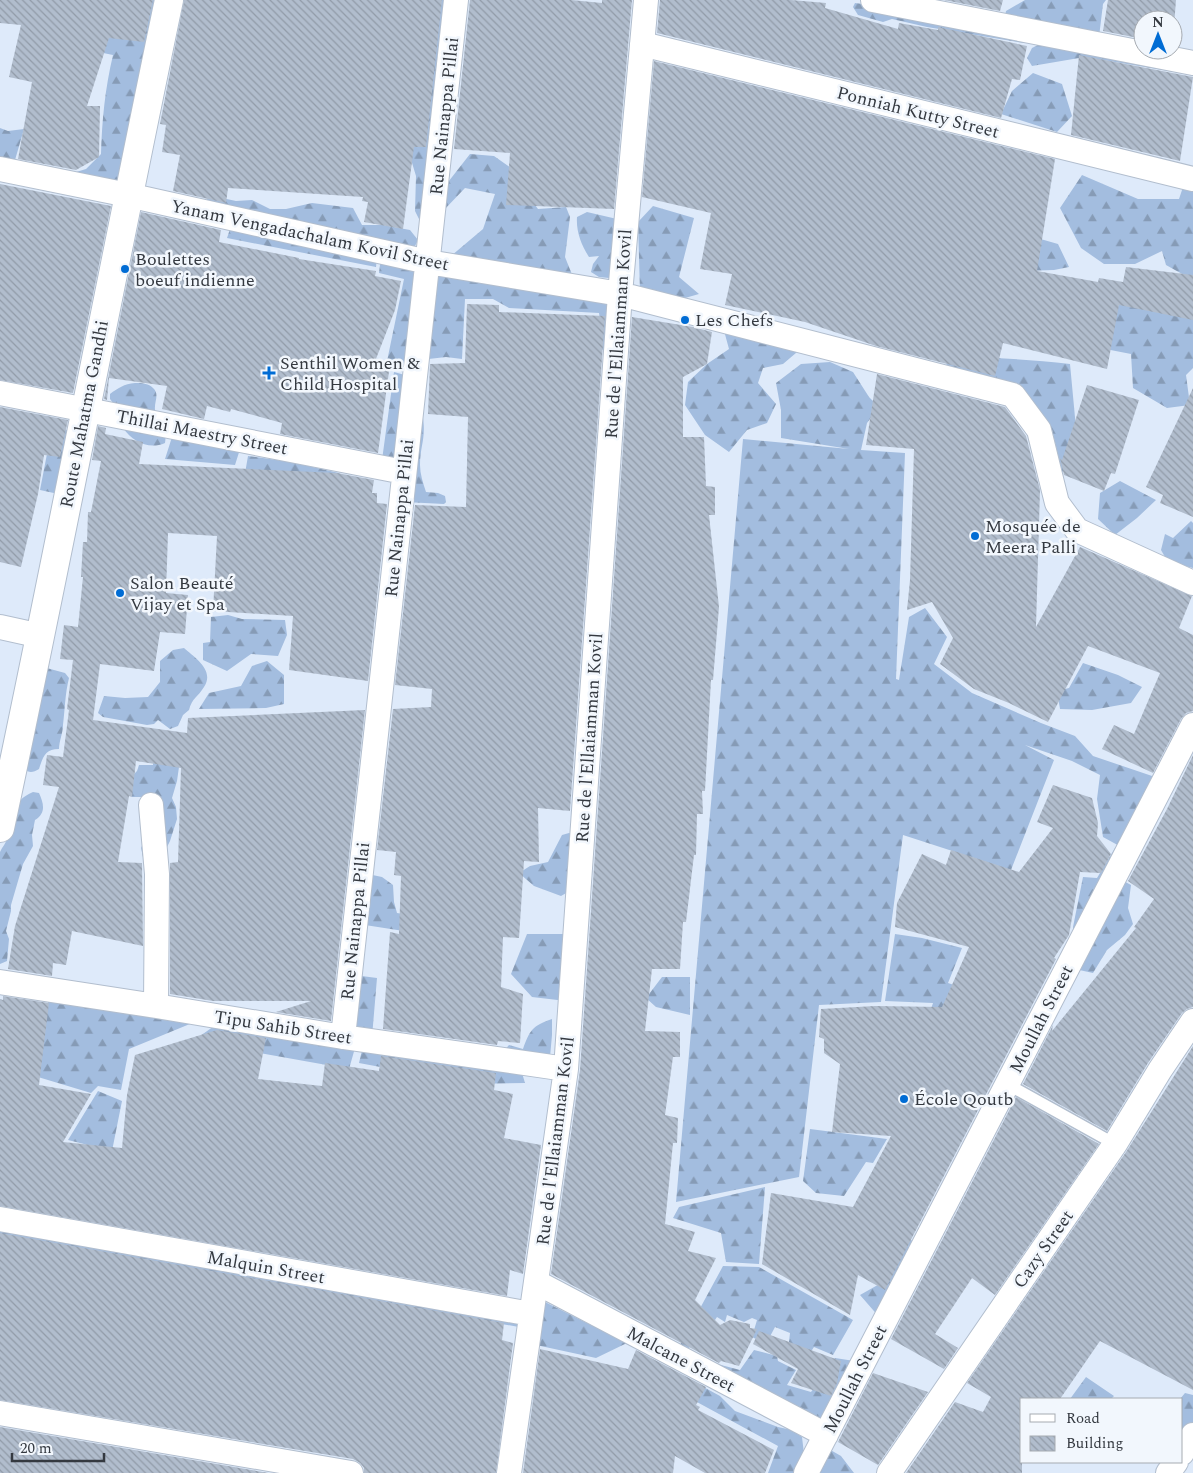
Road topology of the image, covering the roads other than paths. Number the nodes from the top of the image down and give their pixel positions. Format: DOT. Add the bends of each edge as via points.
graph roads {
  1 [pos="168,0"];
  2 [pos="456,0"];
  3 [pos="646,0"];
  4 [pos="874,0"];
  5 [pos="642,44"];
  6 [pos="1193,63"];
  7 [pos="0,169"];
  8 [pos="1193,179"];
  9 [pos="128,195"];
  10 [pos="428,262"];
  11 [pos="620,294"];
  12 [pos="0,393"];
  13 [pos="85,410"];
  14 [pos="404,472"];
  15 [pos="1193,583"];
  16 [pos="0,628"];
  17 [pos="41,636"];
  18 [pos="1193,725"];
  19 [pos="151,805"];
  20 [pos="0,828"];
  21 [pos="0,982"];
  22 [pos="156,1006"];
  23 [pos="1193,1021"];
  24 [pos="343,1037"];
  25 [pos="566,1069"];
  26 [pos="1007,1084"];
  27 [pos="1115,1144"];
  28 [pos="0,1219"];
  29 [pos="536,1282"];
  30 [pos="531,1314"];
  31 [pos="0,1413"];
  32 [pos="826,1435"];
  33 [pos="1193,1435"];
  34 [pos="1183,1450"];
  35 [pos="351,1473"];
  36 [pos="508,1473"];
  37 [pos="806,1473"];
  38 [pos="889,1473"];
  1 -- 9 [label="street, Route Mahatma Gandhi"];
  2 -- 10 [label="street, Rue Nainappa Pillai"];
  3 -- 5 [label="street, Rue de l'Ellaiamman Kovil"];
  4 -- 6 [label="street"];
  5 -- 8 [label="street, Ponniah Kutty Street"];
  5 -- 11 [label="street, Rue de l'Ellaiamman Kovil"];
  7 -- 9 [label="street, Yanam Vengadachalam Kovil Street"];
  9 -- 10 [label="street, Yanam Vengadachalam Kovil Street"];
  9 -- 13 [label="street, Route Mahatma Gandhi"];
  10 -- 11 [label="street, Yanam Vengadachalam Kovil Street"];
  10 -- 14 [label="street, Rue Nainappa Pillai"];
  11 -- 15 [label="street, Yanam Vengadachalam Kovil Street" via="1013,395 1039,430 1057,503 1077,530"];
  11 -- 25 [label="street, Rue de l'Ellaiamman Kovil"];
  12 -- 13 [label="street, Thillai Maestry Street"];
  13 -- 14 [label="street, Thillai Maestry Street"];
  13 -- 17 [label="street, Route Mahatma Gandhi"];
  14 -- 24 [label="street, Rue Nainappa Pillai"];
  16 -- 17 [label="street"];
  17 -- 20 [label="street, Route Mahatma Gandhi"];
  18 -- 26 [label="street, Moullah Street"];
  19 -- 22 [label="street" via="157,874"];
  21 -- 22 [label="street, Tipu Sahib Street"];
  22 -- 24 [label="street, Tipu Sahib Street"];
  23 -- 27 [label="street, Cazy Street"];
  24 -- 25 [label="street, Tipu Sahib Street"];
  25 -- 29 [label="street, Rue de l'Ellaiamman Kovil"];
  26 -- 27 [label="lane"];
  26 -- 32 [label="street, Moullah Street"];
  27 -- 38 [label="street, Cazy Street"];
  28 -- 30 [label="street, Malquin Street"];
  29 -- 30 [label="street, Rue de l'Ellaiamman Kovil"];
  29 -- 32 [label="street, Malcane Street"];
  30 -- 36 [label="street, Rue de l'Ellaiamman Kovil"];
  31 -- 35 [label="street"];
  32 -- 37 [label="street, Moullah Street"];
  33 -- 34 [label="street"];
}
